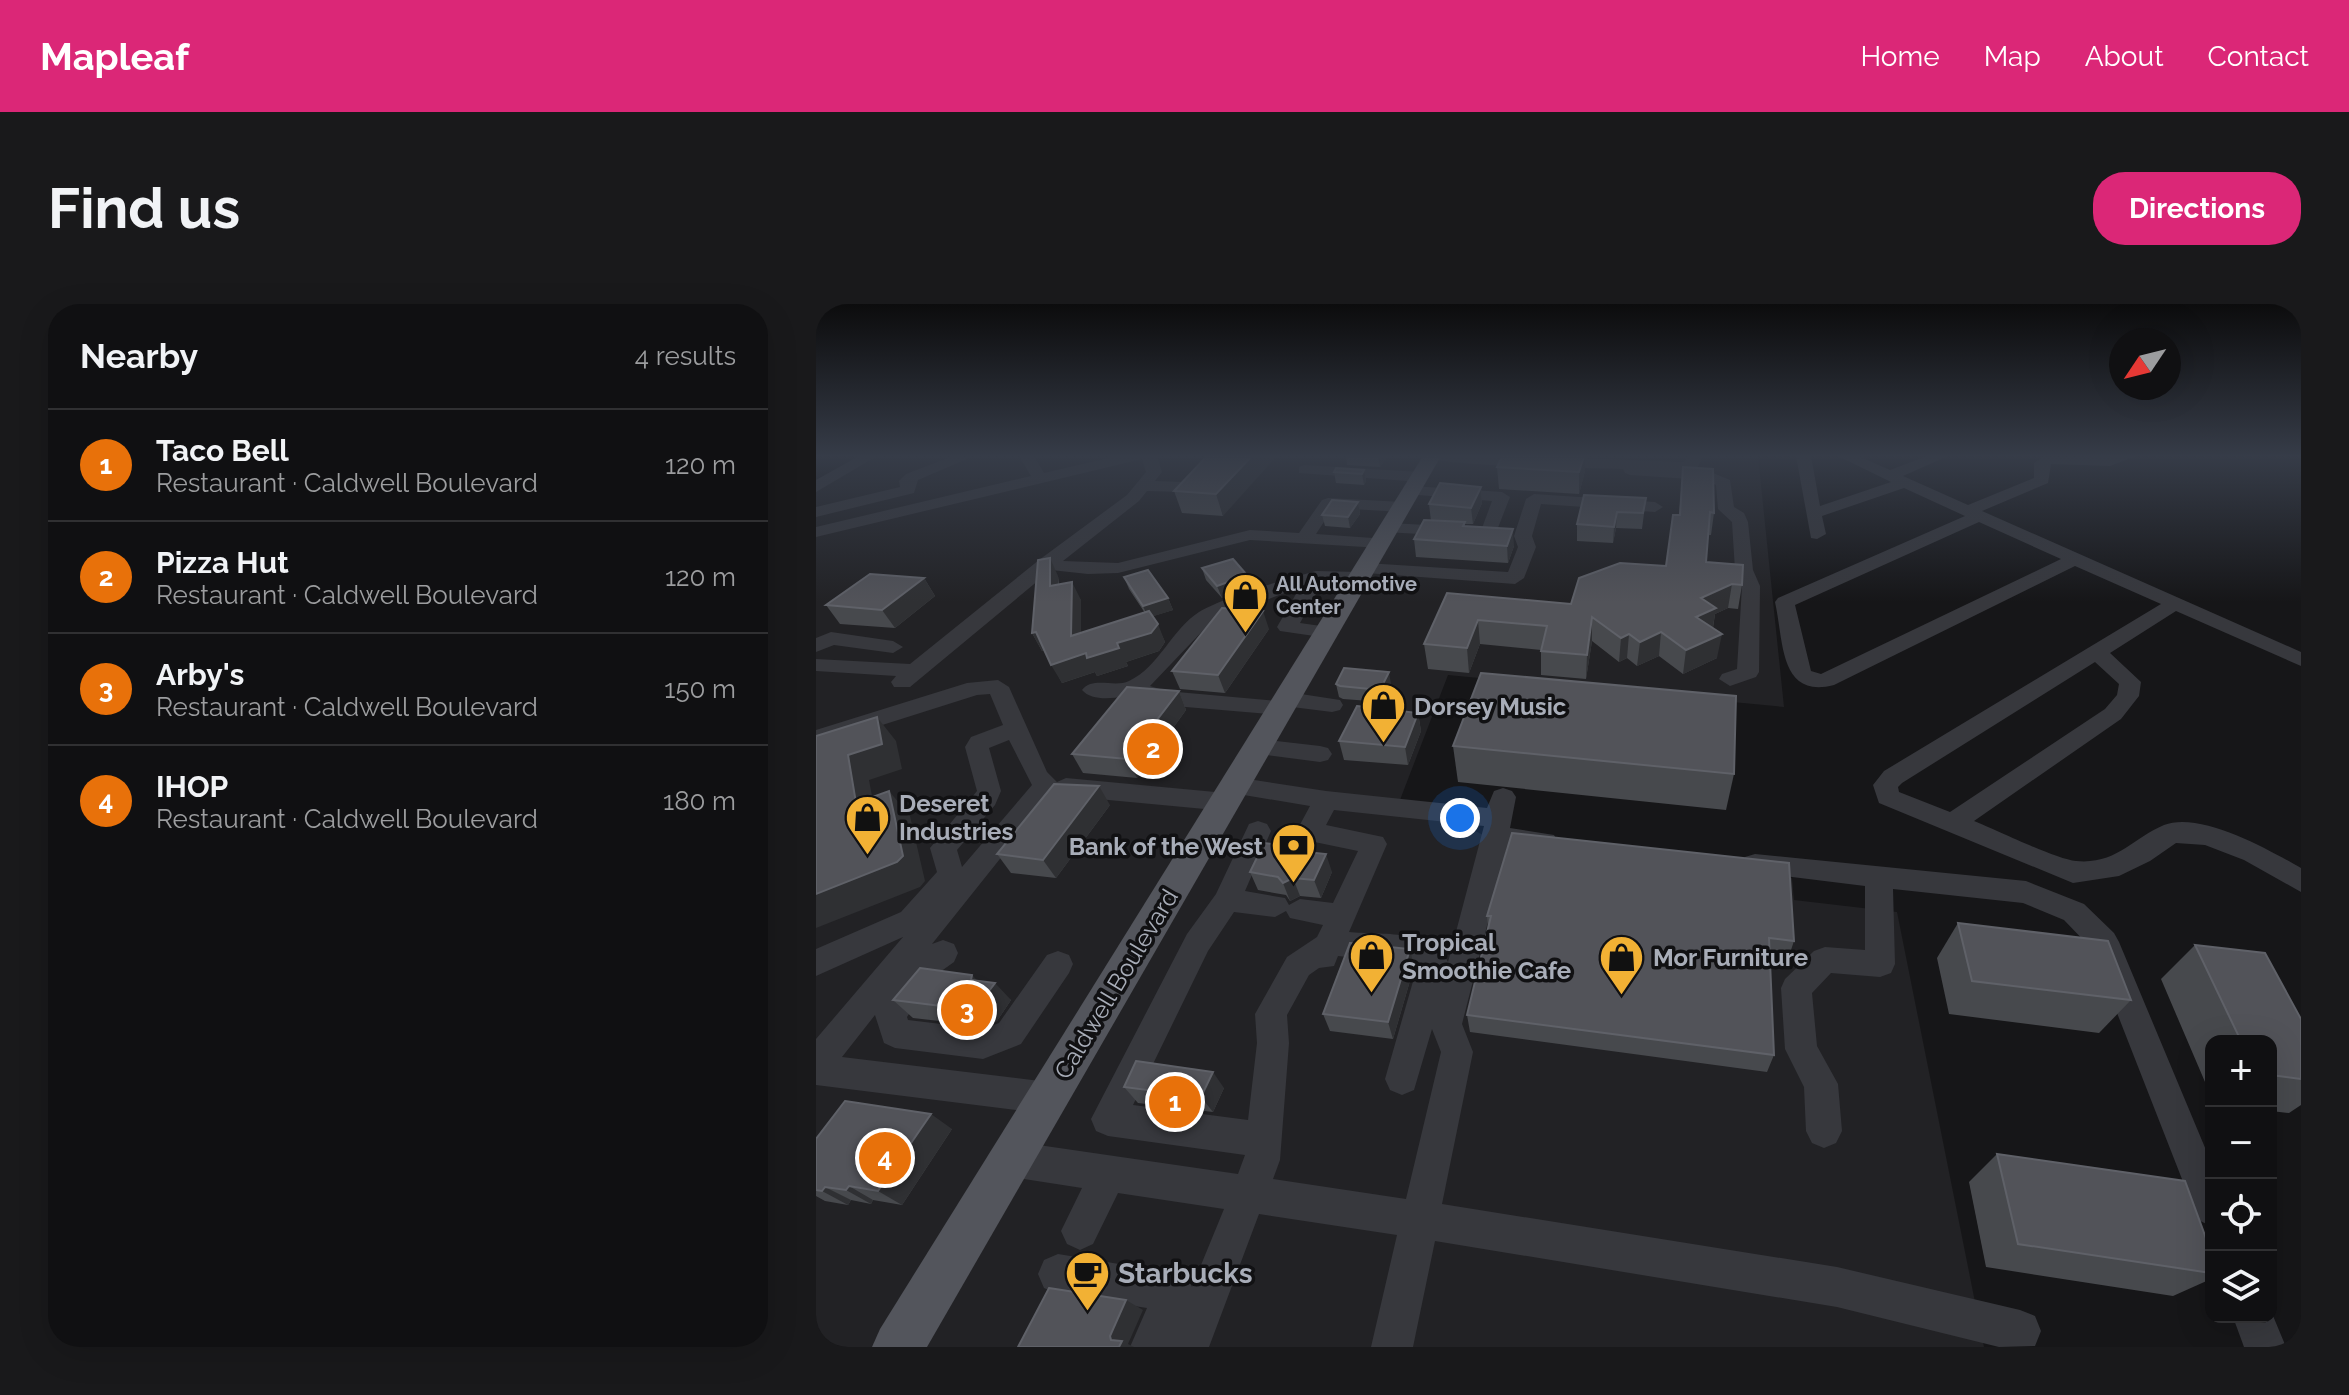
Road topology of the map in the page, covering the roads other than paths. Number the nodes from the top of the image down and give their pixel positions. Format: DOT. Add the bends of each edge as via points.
graph roads {
  1 [pos="847,505"];
  2 [pos="931,505"];
  3 [pos="1121,505"];
  4 [pos="1327,505"];
  5 [pos="1404,505"];
  6 [pos="1499,505"];
  7 [pos="1532,505"];
  8 [pos="1645,505"];
  9 [pos="1726,505"];
  10 [pos="1812,505"];
  11 [pos="1842,505"];
  12 [pos="1952,505"];
  13 [pos="1992,505"];
  14 [pos="1655,507"];
  15 [pos="816,512"];
  16 [pos="1813,512"];
  17 [pos="1973,514"];
  18 [pos="816,532"];
  19 [pos="1488,534"];
  20 [pos="1817,534"];
  21 [pos="1386,536"];
  22 [pos="1523,536"];
  23 [pos="1305,537"];
  24 [pos="2075,559"];
  25 [pos="1045,564"];
  26 [pos="1363,573"];
  27 [pos="1316,577"];
  28 [pos="2175,604"];
  29 [pos="1328,632"];
  30 [pos="816,646"];
  31 [pos="893,647"];
  32 [pos="2096,652"];
  33 [pos="2300,659"];
  34 [pos="816,665"];
  35 [pos="1730,679"];
  36 [pos="1137,686"];
  37 [pos="1093,690"];
  38 [pos="1285,703"];
  39 [pos="1332,705"];
  40 [pos="1018,728"];
  41 [pos="816,738"];
  42 [pos="1259,747"];
  43 [pos="1320,754"];
  44 [pos="1046,785"];
  45 [pos="1230,794"];
  46 [pos="1326,800"];
  47 [pos="1498,817"];
  48 [pos="1951,824"];
  49 [pos="1258,831"];
  50 [pos="1572,844"];
  51 [pos="1724,860"];
  52 [pos="1879,877"];
  53 [pos="2301,881"];
  54 [pos="1227,900"];
  55 [pos="1338,929"];
  56 [pos="943,953"];
  57 [pos="816,963"];
  58 [pos="1058,964"];
  59 [pos="816,1067"];
  60 [pos="1402,1079"];
  61 [pos="1048,1098"];
  62 [pos="1824,1131"];
  63 [pos="1264,1140"];
  64 [pos="1011,1159"];
  65 [pos="1109,1173"];
  66 [pos="2205,1192"];
  67 [pos="1249,1193"];
  68 [pos="1421,1220"];
  69 [pos="1080,1231"];
  70 [pos="1058,1274"];
  71 [pos="2255,1323"];
  72 [pos="2020,1331"];
  73 [pos="898,1347"];
  74 [pos="1151,1347"];
  75 [pos="1188,1347"];
  76 [pos="1392,1347"];
  77 [pos="2265,1347"];
  1 -- 15 [label="street"];
  2 -- 18 [label="street"];
  3 -- 25 [label="street"];
  4 -- 23 [label="street"];
  5 -- 21 [label="main road, Caldwell Boulevard"];
  6 -- 19 [label="street"];
  7 -- 22 [label="street"];
  8 -- 14 [label="street"];
  9 -- 35 [label="street" via="1740,522 1753,614 1748,672"];
  10 -- 16 [label="street"];
  11 -- 16 [label="street"];
  12 -- 17 [label="street"];
  13 -- 17 [label="street"];
  16 -- 20 [label="street"];
  17 -- 24 [label="street"];
  17 -- 24 [label="street" via="1785,602 1801,674 1811,682 1826,680"];
  19 -- 21 [label="street"];
  19 -- 22 [label="street"];
  21 -- 23 [label="street"];
  21 -- 26 [label="main road, Caldwell Boulevard"];
  22 -- 26 [label="street" via="1527,547 1515,578"];
  23 -- 25 [label="street" via="1250,535 1118,568"];
  24 -- 28 [label="street"];
  25 -- 34 [label="street" via="909,677"];
  26 -- 27 [label="street"];
  26 -- 29 [label="main road, Caldwell Boulevard"];
  27 -- 29 [label="street" via="1287,627"];
  27 -- 36 [label="street" via="1205,617"];
  28 -- 32 [label="street"];
  28 -- 33 [label="street"];
  29 -- 38 [label="main road, Caldwell Boulevard"];
  30 -- 31 [label="street" via="831,638"];
  32 -- 48 [label="street" via="2130,682 2128,696 2113,714"];
  32 -- 48 [label="street" via="1885,785 1888,797"];
  36 -- 37 [label="street"];
  36 -- 38 [label="street" via="1162,698"];
  38 -- 39 [label="street"];
  38 -- 42 [label="main road, Caldwell Boulevard"];
  40 -- 41 [label="street" via="998,687 975,688"];
  40 -- 44 [label="street" via="1037,776"];
  40 -- 57 [label="street" via="977,747 989,791 943,848 951,874 911,920"];
  42 -- 43 [label="street"];
  42 -- 45 [label="main road, Caldwell Boulevard"];
  44 -- 45 [label="street"];
  44 -- 59 [label="street" via="952,918"];
  45 -- 46 [label="street"];
  45 -- 61 [label="main road, Caldwell Boulevard"];
  46 -- 47 [label="street"];
  46 -- 55 [label="street" via="1309,832 1374,844"];
  47 -- 50 [label="street"];
  47 -- 68 [label="street" via="1446,1024 1457,1052"];
  48 -- 53 [label="street" via="2073,872 2109,869 2171,833 2208,835"];
  49 -- 54 [label="street"];
  51 -- 52 [label="street"];
  52 -- 62 [label="street" via="1880,964 1825,960 1796,988 1801,1049 1821,1084"];
  52 -- 66 [label="street" via="2026,892 2074,912 2104,942"];
  54 -- 55 [label="street" via="1288,908"];
  54 -- 63 [label="street" via="1197,943 1108,1119"];
  55 -- 60 [label="street" via="1422,952 1434,963"];
  55 -- 63 [label="street" via="1273,1043"];
  56 -- 58 [label="street" via="922,968 891,1015 895,1033 983,1044 1010,1034"];
  59 -- 61 [label="street"];
  61 -- 64 [label="main road, Caldwell Boulevard"];
  63 -- 67 [label="street"];
  64 -- 65 [label="street"];
  64 -- 73 [label="main road, Caldwell Boulevard"];
  65 -- 67 [label="street"];
  65 -- 69 [label="street"];
  67 -- 68 [label="street"];
  67 -- 75 [label="street"];
  68 -- 72 [label="street" via="1837,1287"];
  68 -- 76 [label="street"];
  70 -- 74 [label="street" via="1174,1293"];
  71 -- 77 [label="street"];
}
